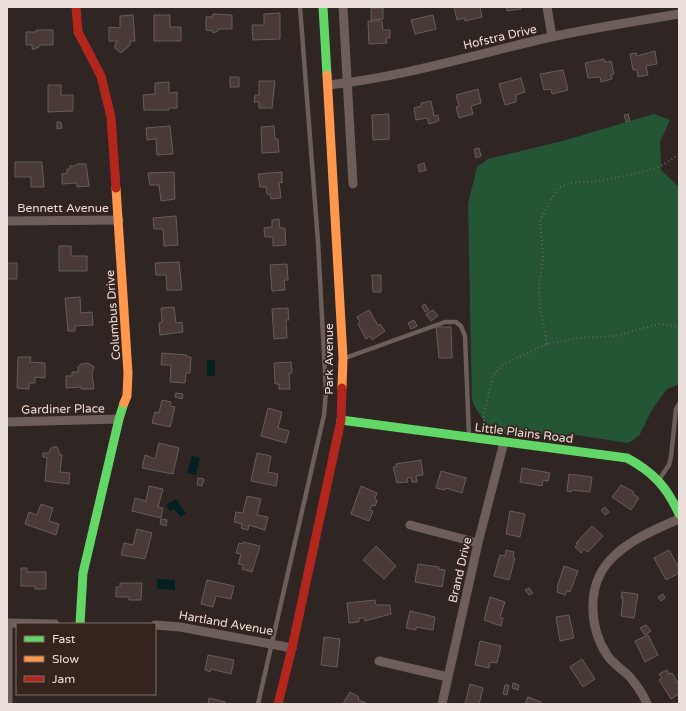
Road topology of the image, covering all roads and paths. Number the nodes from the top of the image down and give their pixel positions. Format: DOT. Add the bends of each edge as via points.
graph roads {
  1 [pos="76,7"];
  2 [pos="300,7"];
  3 [pos="322,7"];
  4 [pos="343,7"];
  5 [pos="547,7"];
  6 [pos="679,14"];
  7 [pos="552,37"];
  8 [pos="349,83"];
  9 [pos="328,85"];
  10 [pos="679,154"];
  11 [pos="353,184"];
  12 [pos="119,220"];
  13 [pos="7,221"];
  14 [pos="679,327"];
  15 [pos="547,344"];
  16 [pos="343,358"];
  17 [pos="679,404"];
  18 [pos="119,420"];
  19 [pos="341,420"];
  20 [pos="7,422"];
  21 [pos="469,438"];
  22 [pos="484,440"];
  23 [pos="504,442"];
  24 [pos="659,479"];
  25 [pos="679,514"];
  26 [pos="679,519"];
  27 [pos="410,526"];
  28 [pos="478,543"];
  29 [pos="8,623"];
  30 [pos="80,623"];
  31 [pos="156,625"];
  32 [pos="271,643"];
  33 [pos="292,648"];
  34 [pos="379,661"];
  35 [pos="448,677"];
  36 [pos="8,704"];
  37 [pos="258,704"];
  38 [pos="278,704"];
  39 [pos="442,704"];
  40 [pos="647,704"];
  1 -- 12 [label="street, Columbus Drive" via="78,32 84,48 101,76 107,95"];
  2 -- 32 [label="lane" via="318,242 326,392 321,433"];
  3 -- 9 [label="street, Park Avenue"];
  4 -- 8 [label="street"];
  5 -- 7 [label="street"];
  6 -- 7 [label="street, Hofstra Drive"];
  7 -- 8 [label="street, Hofstra Drive"];
  8 -- 9 [label="street, Hofstra Drive"];
  8 -- 11 [label="street"];
  9 -- 16 [label="street, Park Avenue"];
  10 -- 15 [label="path" via="663,165 643,172 599,182 571,183 558,188 540,220 540,307"];
  12 -- 13 [label="street, Bennett Avenue"];
  12 -- 18 [label="street, Columbus Drive" via="128,373 127,396"];
  14 -- 15 [label="path" via="659,324 614,336 578,338"];
  15 -- 22 [label="path" via="502,365 493,376 484,413"];
  16 -- 19 [label="street, Park Avenue"];
  16 -- 21 [label="lane" via="445,322 456,322 466,336"];
  17 -- 24 [label="lane" via="676,409 671,458"];
  18 -- 20 [label="street, Gardiner Place"];
  18 -- 30 [label="street, Columbus Drive" via="83,573"];
  19 -- 21 [label="street, Little Plains Road"];
  19 -- 33 [label="street, Park Avenue"];
  21 -- 22 [label="street, Little Plains Road"];
  22 -- 23 [label="street, Little Plains Road"];
  23 -- 24 [label="street, Little Plains Road" via="627,458 646,468"];
  23 -- 28 [label="street, Brand Drive"];
  24 -- 25 [label="street, Little Plains Road"];
  26 -- 40 [label="street" via="651,532 610,559 594,591 592,616 596,636 608,656 629,676"];
  27 -- 28 [label="street"];
  28 -- 35 [label="street, Brand Drive"];
  29 -- 36 [label="street"];
  31 -- 32 [label="street, Hartland Avenue" via="180,626"];
  32 -- 33 [label="street, Hartland Avenue"];
  32 -- 37 [label="lane"];
  33 -- 38 [label="street, Park Avenue"];
  34 -- 35 [label="street"];
  35 -- 39 [label="street, Brand Drive"];
}
